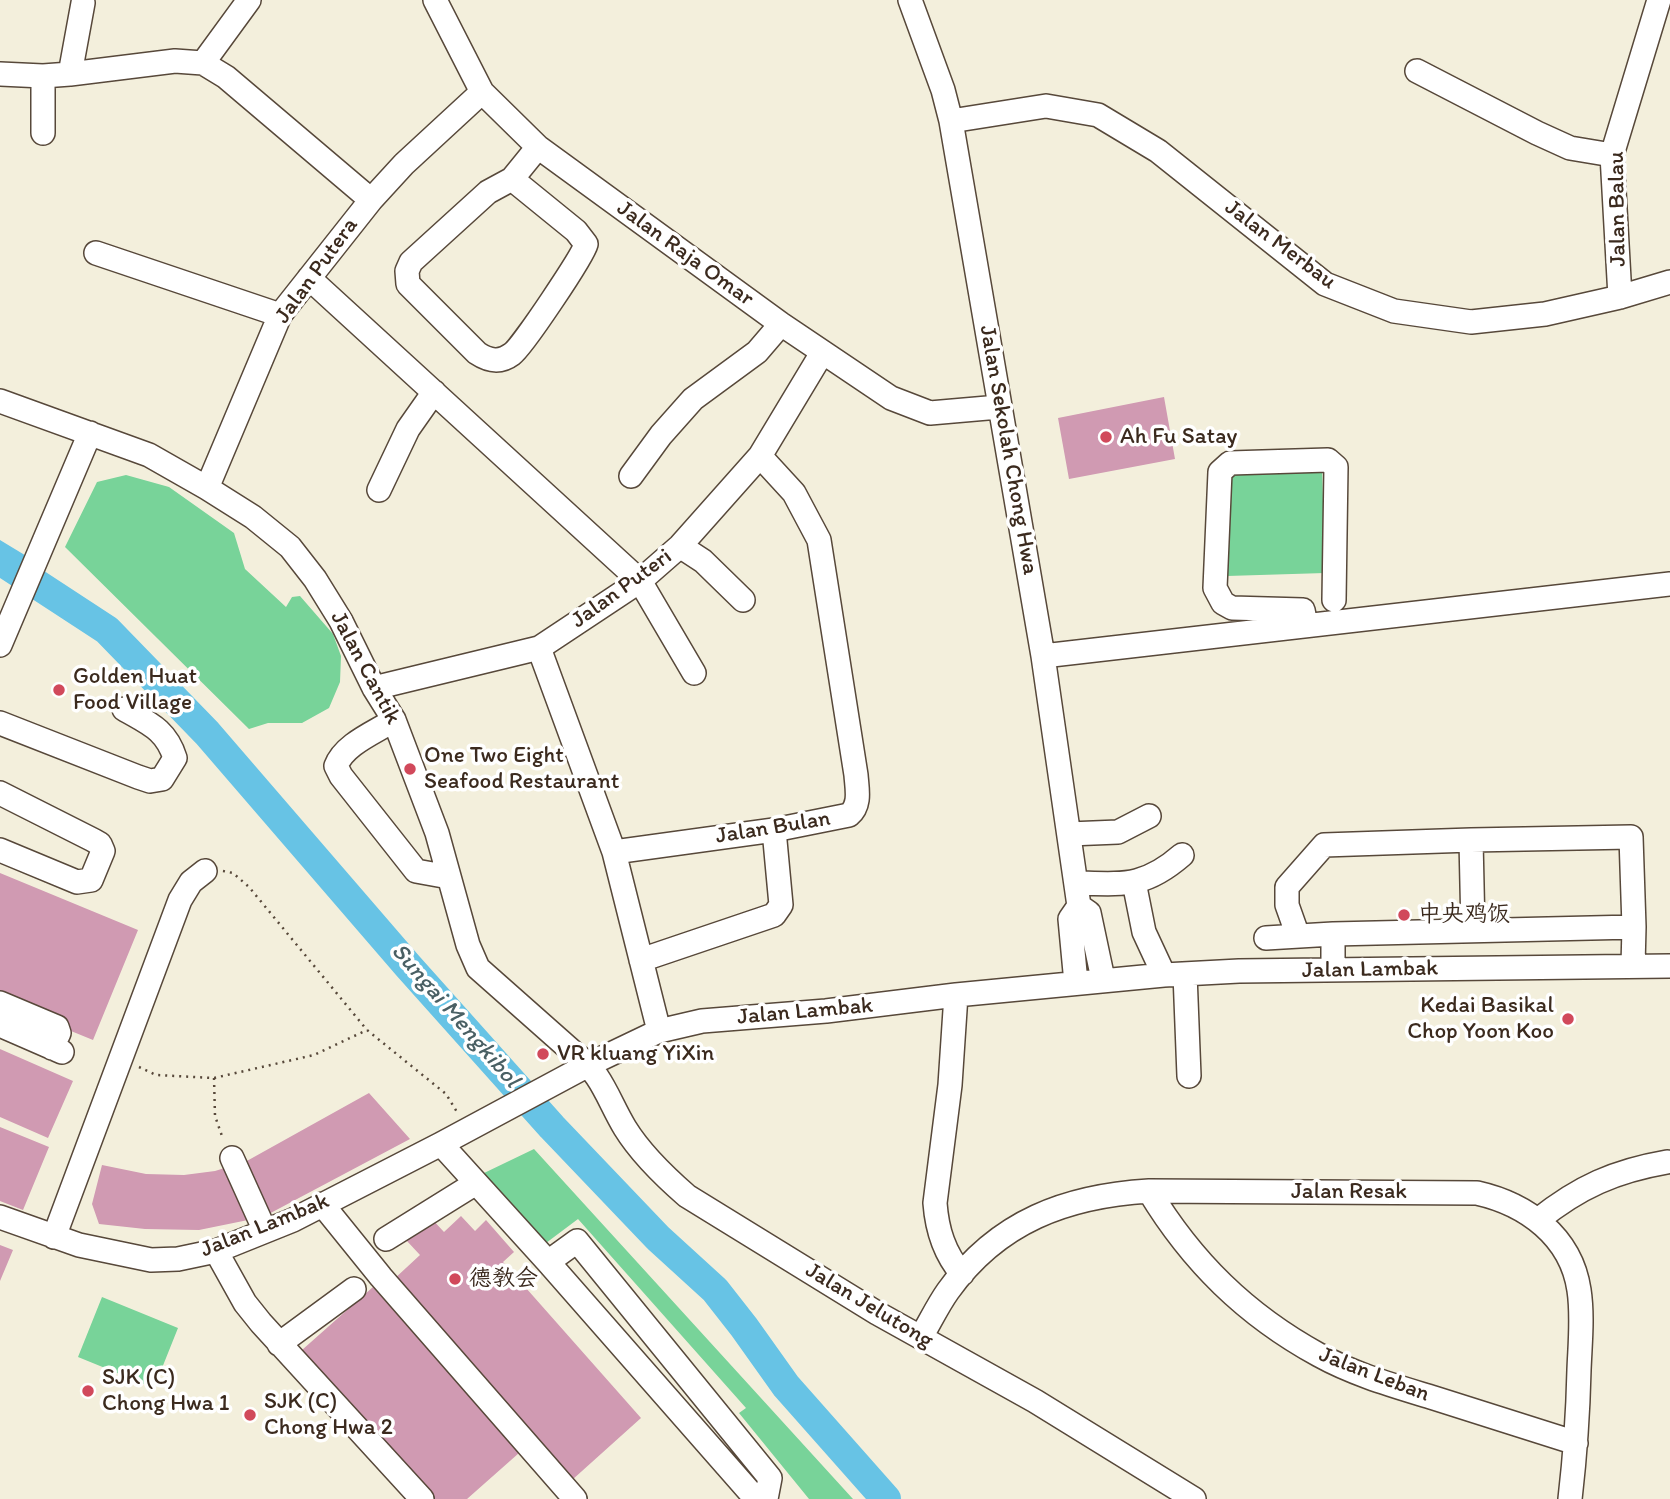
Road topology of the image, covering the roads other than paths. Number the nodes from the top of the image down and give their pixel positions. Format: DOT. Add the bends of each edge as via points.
graph roads {
  1 [pos="249,0"];
  2 [pos="435,0"];
  3 [pos="911,0"];
  4 [pos="1658,0"];
  5 [pos="83,3"];
  6 [pos="203,63"];
  7 [pos="1417,71"];
  8 [pos="0,74"];
  9 [pos="70,74"];
  10 [pos="43,76"];
  11 [pos="482,92"];
  12 [pos="951,121"];
  13 [pos="43,133"];
  14 [pos="538,146"];
  15 [pos="1612,155"];
  16 [pos="512,179"];
  17 [pos="371,200"];
  18 [pos="96,253"];
  19 [pos="309,278"];
  20 [pos="1670,282"];
  21 [pos="1620,297"];
  22 [pos="280,315"];
  23 [pos="781,324"];
  24 [pos="822,353"];
  25 [pos="434,392"];
  26 [pos="0,401"];
  27 [pos="999,407"];
  28 [pos="90,433"];
  29 [pos="760,456"];
  30 [pos="631,476"];
  31 [pos="208,488"];
  32 [pos="379,490"];
  33 [pos="680,546"];
  34 [pos="640,581"];
  35 [pos="1670,584"];
  36 [pos="743,600"];
  37 [pos="1334,600"];
  38 [pos="1306,625"];
  39 [pos="0,645"];
  40 [pos="539,648"];
  41 [pos="1043,656"];
  42 [pos="694,673"];
  43 [pos="374,688"];
  44 [pos="124,709"];
  45 [pos="394,720"];
  46 [pos="0,723"];
  47 [pos="0,793"];
  48 [pos="1149,816"];
  49 [pos="774,830"];
  50 [pos="1069,834"];
  51 [pos="1471,840"];
  52 [pos="0,850"];
  53 [pos="614,852"];
  54 [pos="1182,855"];
  55 [pos="205,872"];
  56 [pos="449,877"];
  57 [pos="1134,882"];
  58 [pos="1076,883"];
  59 [pos="1079,906"];
  60 [pos="1634,927"];
  61 [pos="1512,929"];
  62 [pos="1474,930"];
  63 [pos="1333,934"];
  64 [pos="1298,936"];
  65 [pos="1266,938"];
  66 [pos="641,960"];
  67 [pos="1633,966"];
  68 [pos="1670,966"];
  69 [pos="1514,968"];
  70 [pos="1333,970"];
  71 [pos="1175,975"];
  72 [pos="1102,979"];
  73 [pos="1076,983"];
  74 [pos="956,995"];
  75 [pos="0,1003"];
  76 [pos="0,1025"];
  77 [pos="659,1031"];
  78 [pos="590,1064"];
  79 [pos="1189,1076"];
  80 [pos="441,1144"];
  81 [pos="232,1158"];
  82 [pos="1667,1162"];
  83 [pos="476,1183"];
  84 [pos="1149,1191"];
  85 [pos="322,1205"];
  86 [pos="0,1217"];
  87 [pos="1538,1220"];
  88 [pos="265,1231"];
  89 [pos="54,1237"];
  90 [pos="386,1239"];
  91 [pos="216,1251"];
  92 [pos="548,1262"];
  93 [pos="961,1274"];
  94 [pos="354,1289"];
  95 [pos="921,1337"];
  96 [pos="279,1344"];
  97 [pos="1576,1443"];
  98 [pos="422,1499"];
  99 [pos="575,1499"];
  100 [pos="756,1499"];
  101 [pos="766,1499"];
  102 [pos="1194,1499"];
  103 [pos="1570,1499"];
  1 -- 6 [label="street"];
  2 -- 11 [label="street, Jalan Raja Omar"];
  3 -- 12 [label="street, Jalan Sekolah Chong Hwa"];
  4 -- 15 [label="street, Jalan Balau"];
  5 -- 9 [label="street"];
  6 -- 9 [label="street" via="175,61"];
  6 -- 17 [label="street" via="226,77"];
  7 -- 15 [label="street" via="1570,148"];
  8 -- 10 [label="street"];
  9 -- 10 [label="street"];
  10 -- 13 [label="street"];
  11 -- 14 [label="street, Jalan Raja Omar"];
  11 -- 17 [label="street, Jalan Putera"];
  12 -- 21 [label="street, Jalan Merbau" via="1046,106 1098,115 1158,151 1325,284 1394,311 1471,322 1545,314"];
  12 -- 27 [label="street, Jalan Sekolah Chong Hwa"];
  14 -- 16 [label="street"];
  14 -- 23 [label="street, Jalan Raja Omar"];
  15 -- 21 [label="street, Jalan Balau"];
  16 -- 16 [label="street" via="462,214 407,271 408,284 488,359 499,360 513,353 586,244"];
  17 -- 19 [label="street, Jalan Putera"];
  18 -- 22 [label="street"];
  19 -- 22 [label="street, Jalan Putera"];
  19 -- 25 [label="street"];
  20 -- 21 [label="street, Jalan Merbau"];
  22 -- 31 [label="street, Jalan Putera"];
  23 -- 24 [label="street, Jalan Raja Omar"];
  23 -- 30 [label="street" via="757,352 693,398"];
  24 -- 27 [label="street, Jalan Raja Omar" via="891,398 930,413"];
  24 -- 29 [label="street, Jalan Puteri"];
  25 -- 32 [label="street" via="408,429"];
  25 -- 34 [label="street"];
  26 -- 28 [label="street, Jalan Cantik"];
  27 -- 41 [label="street, Jalan Sekolah Chong Hwa"];
  28 -- 31 [label="street, Jalan Cantik" via="149,455"];
  28 -- 39 [label="street"];
  29 -- 33 [label="street, Jalan Puteri"];
  29 -- 49 [label="street, Jalan Bulan" via="794,494 819,540 857,800 849,815"];
  31 -- 43 [label="street, Jalan Cantik" via="290,547 341,621"];
  33 -- 34 [label="street, Jalan Puteri"];
  33 -- 36 [label="street" via="703,561"];
  34 -- 40 [label="street, Jalan Puteri"];
  34 -- 42 [label="street"];
  35 -- 38 [label="street"];
  37 -- 38 [label="street" via="1336,467 1332,462 1224,466 1220,472 1215,587 1223,603 1232,608 1303,610"];
  38 -- 41 [label="street"];
  40 -- 43 [label="street, Jalan Puteri"];
  40 -- 53 [label="street"];
  41 -- 50 [label="street, Jalan Sekolah Chong Hwa"];
  43 -- 45 [label="street, Jalan Cantik"];
  44 -- 46 [label="street" via="156,727 170,743 175,758 162,779 138,778"];
  45 -- 56 [label="street, Jalan Cantik"];
  45 -- 56 [label="street" via="348,750 336,766 416,871"];
  47 -- 52 [label="street" via="93,840 103,851 91,880 77,882"];
  48 -- 50 [label="street" via="1118,832"];
  49 -- 53 [label="street, Jalan Bulan"];
  49 -- 66 [label="street" via="781,905 774,915"];
  50 -- 58 [label="street, Jalan Sekolah Chong Hwa"];
  51 -- 60 [label="street" via="1631,837"];
  51 -- 62 [label="street"];
  51 -- 64 [label="street" via="1324,845 1287,887 1287,905"];
  53 -- 66 [label="street"];
  54 -- 57 [label="street" via="1157,874"];
  55 -- 89 [label="street" via="191,882 180,900"];
  56 -- 78 [label="street, Jalan Cantik" via="478,968"];
  57 -- 58 [label="street"];
  57 -- 71 [label="street" via="1143,932"];
  58 -- 59 [label="street, Jalan Sekolah Chong Hwa"];
  59 -- 72 [label="street, Jalan Sekolah Chong Hwa" via="1089,914"];
  59 -- 73 [label="street, Jalan Sekolah Chong Hwa" via="1070,919"];
  60 -- 61 [label="street"];
  60 -- 67 [label="street"];
  61 -- 62 [label="street"];
  61 -- 69 [label="street"];
  62 -- 63 [label="street"];
  63 -- 64 [label="street"];
  63 -- 70 [label="street"];
  64 -- 65 [label="street"];
  66 -- 77 [label="street"];
  67 -- 68 [label="street, Jalan Lambak"];
  67 -- 69 [label="street, Jalan Lambak"];
  69 -- 70 [label="street, Jalan Lambak"];
  70 -- 71 [label="street, Jalan Lambak"];
  71 -- 72 [label="street, Jalan Lambak"];
  71 -- 79 [label="street"];
  72 -- 73 [label="street, Jalan Lambak"];
  73 -- 74 [label="street, Jalan Lambak"];
  74 -- 77 [label="street, Jalan Lambak" via="702,1021"];
  74 -- 93 [label="street" via="935,1203 943,1243"];
  75 -- 76 [label="street" via="57,1027 57,1050"];
  77 -- 78 [label="street, Jalan Lambak"];
  78 -- 80 [label="street, Jalan Lambak"];
  78 -- 95 [label="street, Jalan Jelutong" via="625,1128 662,1174 687,1196"];
  80 -- 83 [label="street"];
  80 -- 85 [label="street, Jalan Lambak"];
  81 -- 88 [label="street"];
  82 -- 87 [label="street" via="1611,1175"];
  83 -- 90 [label="street"];
  83 -- 92 [label="street"];
  84 -- 87 [label="street, Jalan Resak" via="1477,1194 1514,1204"];
  84 -- 93 [label="street, Jalan Resak" via="1081,1199 1053,1209 1006,1234"];
  84 -- 97 [label="street, Jalan Leban" via="1199,1262 1287,1336 1372,1378"];
  85 -- 88 [label="street, Jalan Lambak"];
  85 -- 99 [label="street"];
  86 -- 89 [label="street, Jalan Lambak"];
  87 -- 97 [label="street, Jalan Resak" via="1560,1243 1579,1288"];
  88 -- 91 [label="street, Jalan Lambak"];
  89 -- 91 [label="street, Jalan Lambak" via="151,1260"];
  91 -- 96 [label="street" via="245,1303"];
  92 -- 100 [label="street"];
  92 -- 101 [label="street" via="577,1241 770,1478"];
  93 -- 95 [label="street, Jalan Resak"];
  94 -- 96 [label="street"];
  95 -- 102 [label="street, Jalan Jelutong"];
  96 -- 98 [label="street"];
  97 -- 103 [label="street, Jalan Resak"];
}
